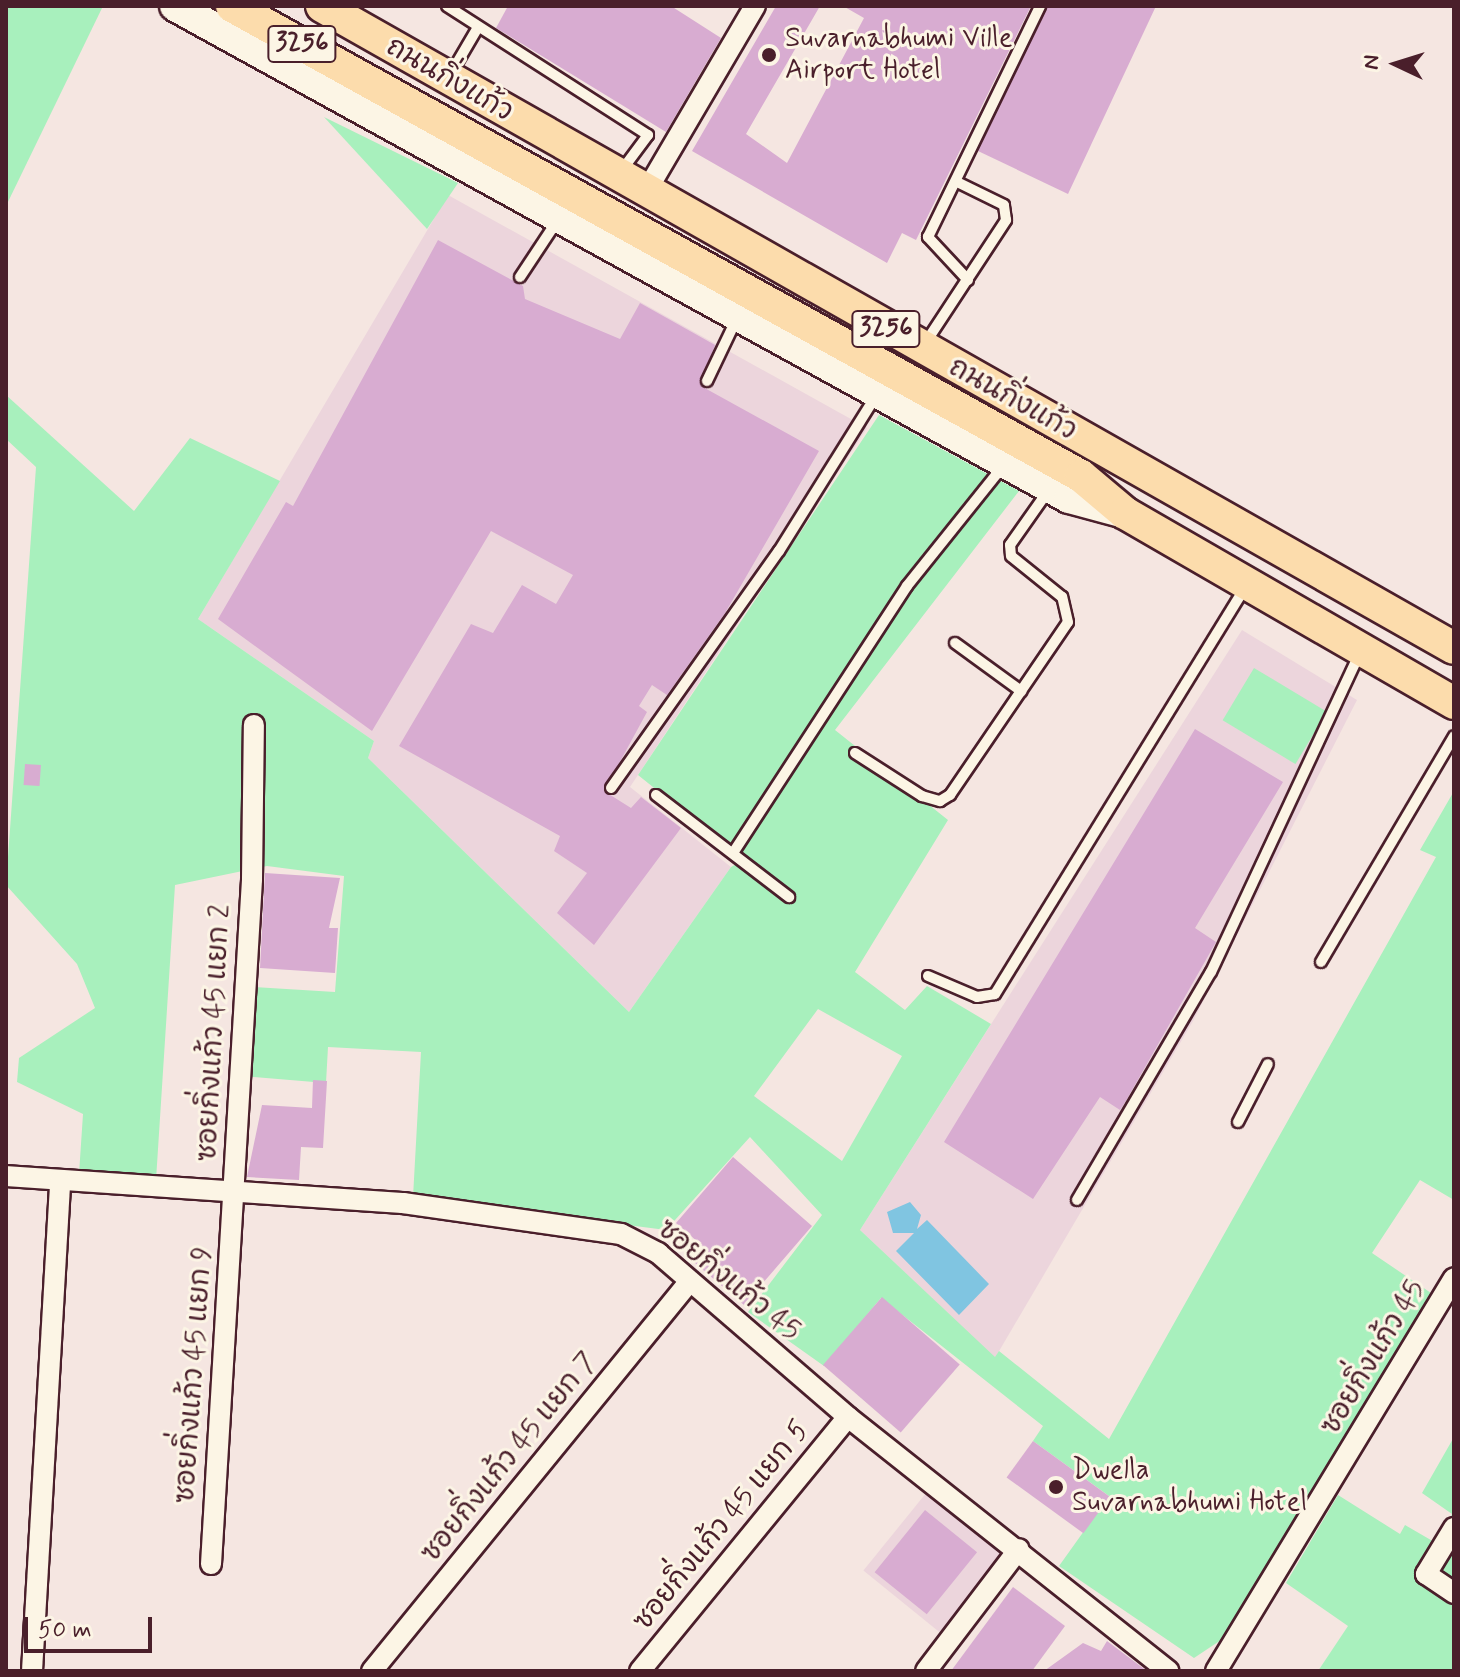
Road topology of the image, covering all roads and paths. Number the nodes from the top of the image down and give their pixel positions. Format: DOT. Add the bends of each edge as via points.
graph roads {
  1 [pos="175,6"];
  2 [pos="232,6"];
  3 [pos="322,6"];
  4 [pos="447,6"];
  5 [pos="1040,6"];
  6 [pos="746,9"];
  7 [pos="477,29"];
  8 [pos="447,80"];
  9 [pos="618,175"];
  10 [pos="957,182"];
  11 [pos="647,190"];
  12 [pos="558,219"];
  13 [pos="520,277"];
  14 [pos="968,280"];
  15 [pos="738,316"];
  16 [pos="922,350"];
  17 [pos="707,381"];
  18 [pos="877,394"];
  19 [pos="1005,463"];
  20 [pos="1050,488"];
  21 [pos="1125,513"];
  22 [pos="1247,583"];
  23 [pos="955,643"];
  24 [pos="1362,648"];
  25 [pos="1454,648"];
  26 [pos="1021,691"];
  27 [pos="1454,703"];
  28 [pos="254,725"];
  29 [pos="1454,736"];
  30 [pos="855,753"];
  31 [pos="611,788"];
  32 [pos="656,795"];
  33 [pos="733,853"];
  34 [pos="789,897"];
  35 [pos="1321,962"];
  36 [pos="928,976"];
  37 [pos="1268,1064"];
  38 [pos="1238,1122"];
  39 [pos="6,1176"];
  40 [pos="60,1181"];
  41 [pos="235,1191"];
  42 [pos="1077,1200"];
  43 [pos="1454,1278"];
  44 [pos="690,1281"];
  45 [pos="848,1417"];
  46 [pos="1454,1528"];
  47 [pos="1019,1549"];
  48 [pos="211,1564"];
  49 [pos="1454,1593"];
  50 [pos="32,1671"];
  51 [pos="372,1671"];
  52 [pos="640,1671"];
  53 [pos="926,1671"];
  54 [pos="1168,1671"];
  55 [pos="1216,1671"];
  1 -- 12 [label="main road, ถนนกิ่งแก้ว / 3256"];
  2 -- 21 [label="main road, ถนนกิ่งแก้ว / 3256" via="1081,476"];
  3 -- 8 [label="main road, ถนนกิ่งแก้ว / 3256"];
  4 -- 7 [label="lane"];
  5 -- 10 [label="lane"];
  6 -- 11 [label="street"];
  7 -- 8 [label="lane"];
  7 -- 9 [label="lane" via="648,135"];
  8 -- 9 [label="main road, ถนนกิ่งแก้ว / 3256"];
  9 -- 11 [label="main road, ถนนกิ่งแก้ว / 3256"];
  10 -- 14 [label="lane" via="927,242"];
  10 -- 14 [label="lane" via="1007,212"];
  11 -- 16 [label="main road, ถนนกิ่งแก้ว / 3256"];
  12 -- 13 [label="lane"];
  12 -- 15 [label="main road, ถนนกิ่งแก้ว / 3256"];
  14 -- 16 [label="lane"];
  15 -- 17 [label="lane"];
  15 -- 18 [label="main road, ถนนกิ่งแก้ว / 3256"];
  16 -- 25 [label="main road, ถนนกิ่งแก้ว / 3256"];
  18 -- 19 [label="main road, ถนนกิ่งแก้ว / 3256"];
  18 -- 31 [label="lane" via="779,551"];
  19 -- 20 [label="main road, ถนนกิ่งแก้ว / 3256"];
  19 -- 33 [label="lane" via="907,586"];
  20 -- 21 [label="main road, ถนนกิ่งแก้ว / 3256"];
  20 -- 26 [label="lane" via="1010,545 1011,556 1070,609"];
  21 -- 22 [label="main road, ถนนกิ่งแก้ว / 3256"];
  22 -- 24 [label="main road, ถนนกิ่งแก้ว / 3256"];
  22 -- 36 [label="lane" via="995,994 977,997"];
  23 -- 26 [label="lane"];
  24 -- 27 [label="main road, ถนนกิ่งแก้ว / 3256"];
  24 -- 42 [label="lane" via="1211,972"];
  26 -- 30 [label="lane" via="940,801"];
  28 -- 41 [label="street, ซอยกิ่งแก้ว 45 แยก 2" via="252,879"];
  29 -- 35 [label="lane"];
  32 -- 33 [label="lane"];
  33 -- 34 [label="lane"];
  37 -- 38 [label="lane"];
  39 -- 40 [label="street, ซอยกิ่งแก้ว 45"];
  40 -- 41 [label="street, ซอยกิ่งแก้ว 45"];
  40 -- 50 [label="street"];
  41 -- 44 [label="street, ซอยกิ่งแก้ว 45" via="575,1224 621,1234"];
  41 -- 48 [label="street, ซอยกิ่งแก้ว 45 แยก 9"];
  43 -- 55 [label="street, ซอยกิ่งแก้ว 45"];
  44 -- 45 [label="street, ซอยกิ่งแก้ว 45"];
  44 -- 51 [label="street, ซอยกิ่งแก้ว 45 แยก 7"];
  45 -- 47 [label="street, ซอยกิ่งแก้ว 45"];
  45 -- 52 [label="street, ซอยกิ่งแก้ว 45 แยก 5"];
  46 -- 49 [label="street" via="1426,1574"];
  47 -- 53 [label="street"];
  47 -- 54 [label="street, ซอยกิ่งแก้ว 45"];
}
